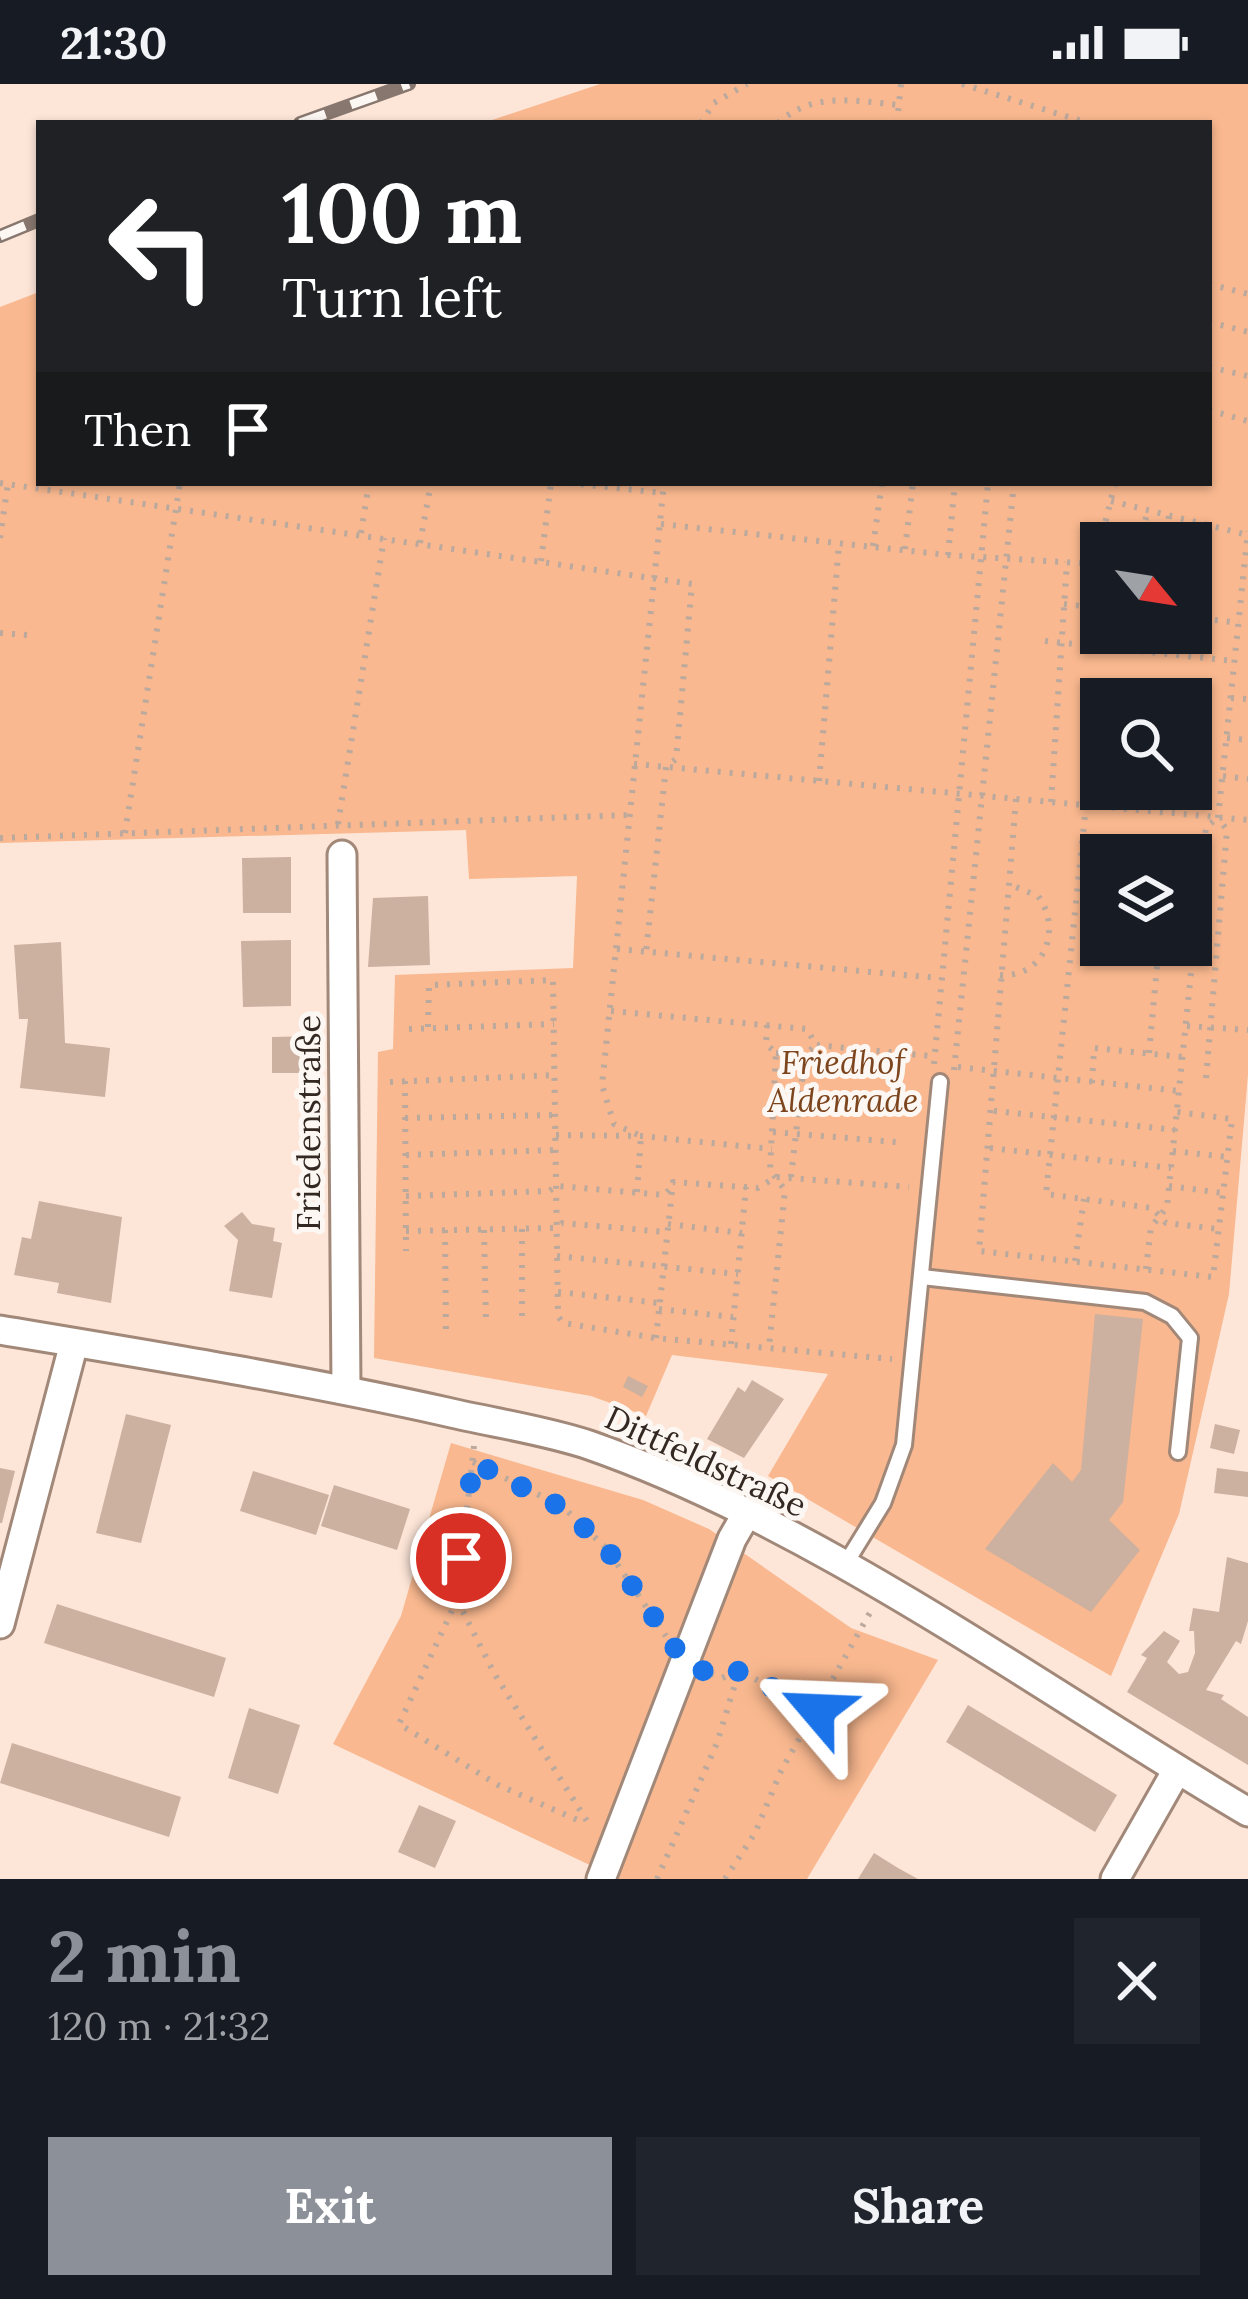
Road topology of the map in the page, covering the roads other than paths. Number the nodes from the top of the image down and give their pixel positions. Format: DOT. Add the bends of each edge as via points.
graph roads {
  1 [pos="342,856"];
  2 [pos="940,1082"];
  3 [pos="922,1277"];
  4 [pos="0,1330"];
  5 [pos="74,1342"];
  6 [pos="346,1390"];
  7 [pos="1178,1452"];
  8 [pos="747,1513"];
  9 [pos="843,1568"];
  10 [pos="1,1614"];
  11 [pos="1178,1770"];
  12 [pos="1248,1812"];
  13 [pos="601,1879"];
  14 [pos="1115,1879"];
  1 -- 6 [label="street, Friedenstraße"];
  2 -- 3 [label="lane"];
  3 -- 7 [label="lane" via="1145,1302 1172,1316 1190,1338"];
  3 -- 9 [label="lane" via="904,1445 883,1503"];
  4 -- 5 [label="street, Dittfeldstraße"];
  5 -- 6 [label="street, Dittfeldstraße"];
  5 -- 10 [label="street"];
  6 -- 8 [label="street, Dittfeldstraße" via="584,1443"];
  8 -- 9 [label="street, Dittfeldstraße"];
  8 -- 13 [label="street"];
  9 -- 11 [label="street, Dittfeldstraße"];
  11 -- 12 [label="street, Dittfeldstraße"];
  11 -- 14 [label="street"];
}
